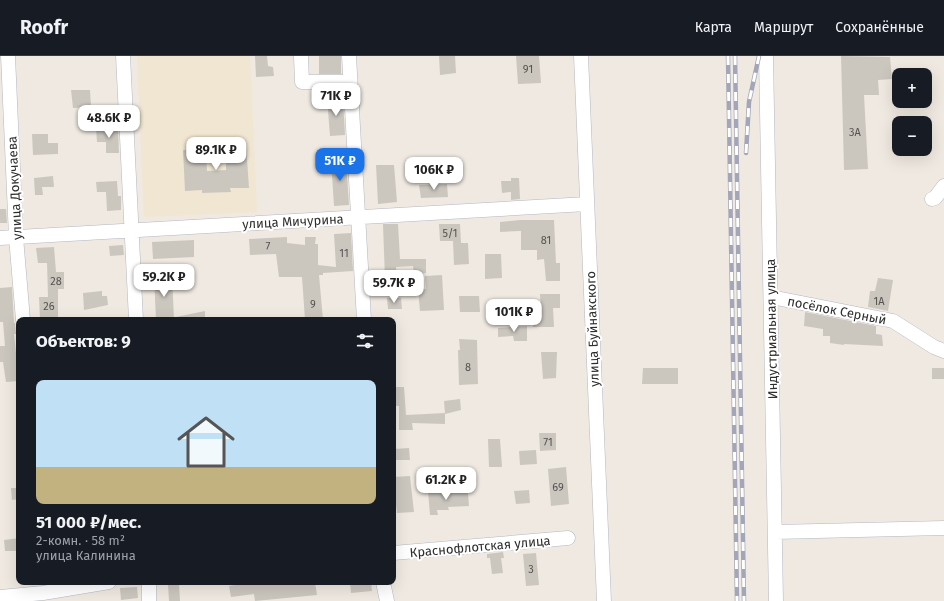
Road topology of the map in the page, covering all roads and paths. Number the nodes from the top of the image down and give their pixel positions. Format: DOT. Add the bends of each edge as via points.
graph roads {
  1 [pos="8,56"];
  2 [pos="123,56"];
  3 [pos="348,56"];
  4 [pos="580,56"];
  5 [pos="766,56"];
  6 [pos="300,57"];
  7 [pos="350,82"];
  8 [pos="944,186"];
  9 [pos="932,199"];
  10 [pos="587,204"];
  11 [pos="358,218"];
  12 [pos="132,230"];
  13 [pos="16,237"];
  14 [pos="0,238"];
  15 [pos="771,297"];
  16 [pos="22,317"];
  17 [pos="136,317"];
  18 [pos="364,317"];
  19 [pos="944,351"];
  20 [pos="944,528"];
  21 [pos="775,532"];
  22 [pos="568,538"];
  23 [pos="396,554"];
  24 [pos="89,585"];
  25 [pos="149,585"];
  26 [pos="384,585"];
  27 [pos="43,592"];
  28 [pos="0,597"];
  29 [pos="149,601"];
  30 [pos="387,601"];
  31 [pos="604,601"];
  32 [pos="776,601"];
  1 -- 13 [label="street, улица Докучаева"];
  2 -- 12 [label="street"];
  3 -- 7 [label="street"];
  4 -- 10 [label="street, улица Буйнакского"];
  5 -- 15 [label="street, Индустриальная улица"];
  6 -- 7 [label="street" via="302,82"];
  7 -- 11 [label="street"];
  8 -- 9 [label="street"];
  10 -- 11 [label="street, улица Мичурина"];
  10 -- 31 [label="street, улица Буйнакского"];
  11 -- 12 [label="street, улица Мичурина"];
  11 -- 18 [label="street"];
  12 -- 13 [label="street, улица Мичурина"];
  12 -- 17 [label="street"];
  13 -- 14 [label="street, улица Мичурина"];
  13 -- 16 [label="street, улица Докучаева"];
  15 -- 19 [label="street, посёлок Серный" via="893,321"];
  15 -- 21 [label="street, Индустриальная улица"];
  20 -- 21 [label="street"];
  21 -- 32 [label="street, Индустриальная улица"];
  22 -- 23 [label="street, Краснофлотская улица"];
  24 -- 27 [label="street"];
  25 -- 29 [label="street"];
  26 -- 30 [label="street"];
  27 -- 28 [label="street"];
}
